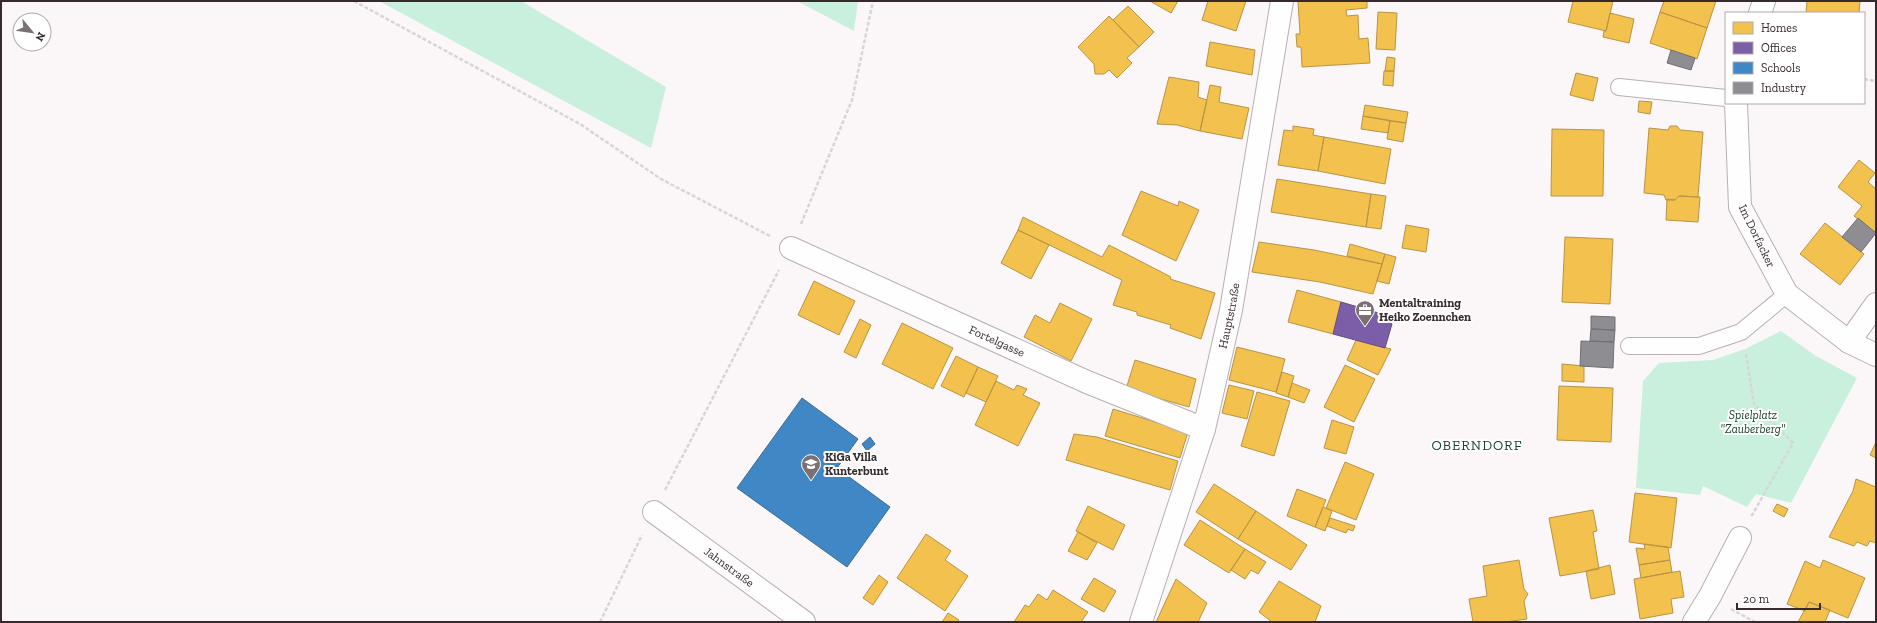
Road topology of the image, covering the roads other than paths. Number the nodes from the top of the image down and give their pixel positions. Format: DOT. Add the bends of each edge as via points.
graph roads {
  1 [pos="1282,1"];
  2 [pos="1764,1"];
  3 [pos="1760,12"];
  4 [pos="1619,87"];
  5 [pos="1725,98"];
  6 [pos="1736,104"];
  7 [pos="791,248"];
  8 [pos="1787,294"];
  9 [pos="1876,304"];
  10 [pos="1849,342"];
  11 [pos="1629,346"];
  12 [pos="1876,355"];
  13 [pos="1204,429"];
  14 [pos="654,512"];
  15 [pos="1740,538"];
  16 [pos="804,622"];
  17 [pos="1141,622"];
  18 [pos="1694,622"];
  1 -- 13 [label="street, Hauptstraße" via="1231,310"];
  2 -- 3 [label="street"];
  4 -- 5 [label="lane"];
  6 -- 8 [label="street, Im Dorfacker" via="1740,207"];
  7 -- 13 [label="street, Fortelgasse" via="1087,382"];
  8 -- 10 [label="street, Im Dorfacker"];
  8 -- 11 [label="lane" via="1741,332 1699,346"];
  9 -- 10 [label="street"];
  10 -- 12 [label="street, Im Dorfacker"];
  13 -- 17 [label="street, Hauptstraße"];
  14 -- 16 [label="street, Jahnstraße"];
  15 -- 18 [label="street"];
}
